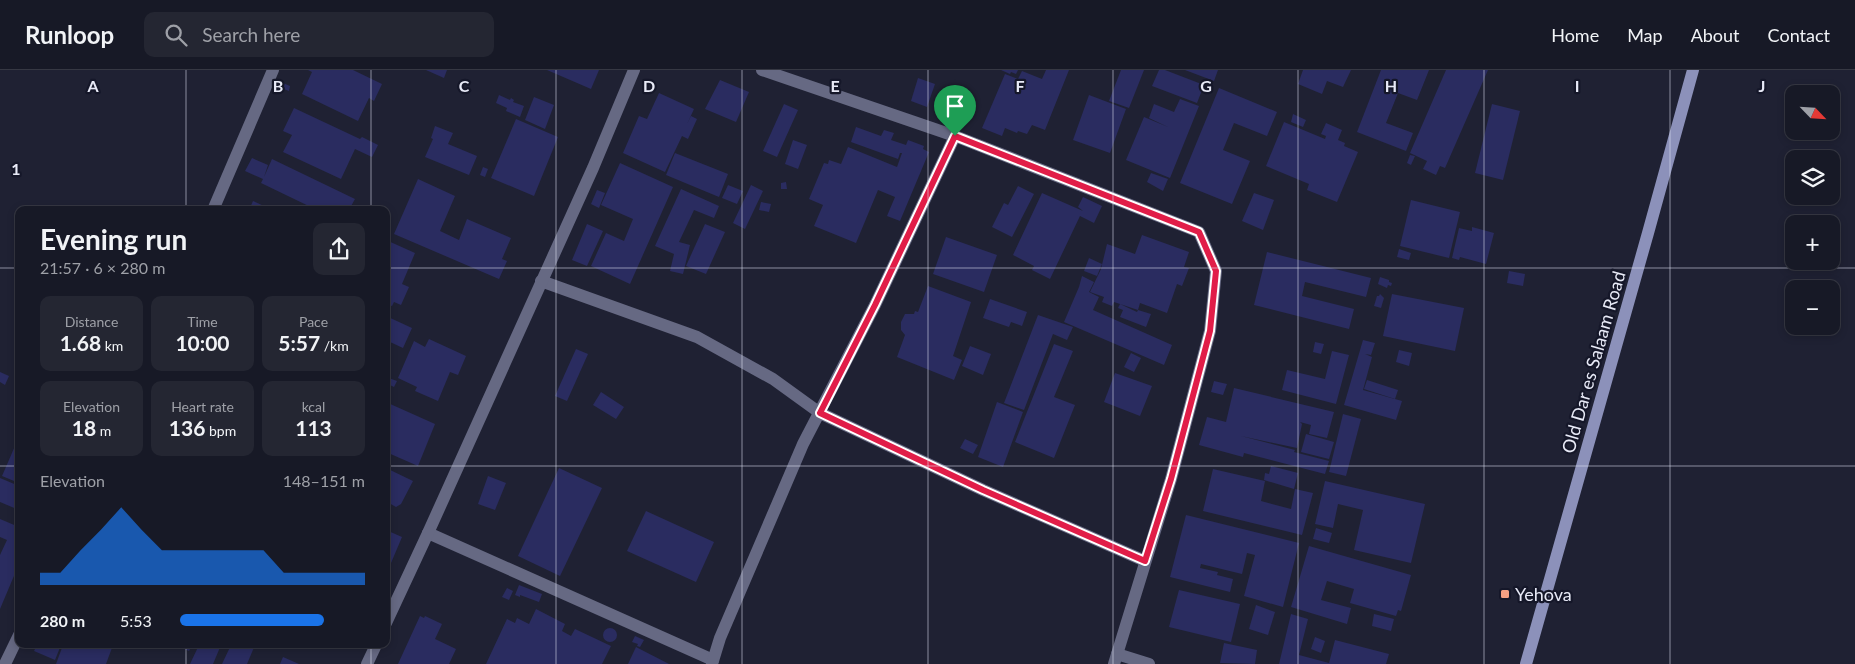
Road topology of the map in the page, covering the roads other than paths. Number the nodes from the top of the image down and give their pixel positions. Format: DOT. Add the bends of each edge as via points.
graph roads {
  1 [pos="273,70"];
  2 [pos="634,70"];
  3 [pos="762,70"];
  4 [pos="1693,70"];
  5 [pos="955,136"];
  6 [pos="214,206"];
  7 [pos="541,281"];
  8 [pos="820,413"];
  9 [pos="428,533"];
  10 [pos="1145,561"];
  11 [pos="390,614"];
  12 [pos="15,643"];
  13 [pos="375,648"];
  14 [pos="1116,659"];
  15 [pos="712,662"];
  16 [pos="5,664"];
  17 [pos="367,664"];
  18 [pos="1149,664"];
  19 [pos="1526,664"];
  1 -- 6 [label="street"];
  2 -- 7 [label="street"];
  3 -- 5 [label="street"];
  4 -- 19 [label="main road, Old Dar es Salaam Road"];
  5 -- 8 [label="street"];
  5 -- 10 [label="street" via="1199,232 1216,271 1210,331 1171,479"];
  7 -- 8 [label="street" via="697,337 773,379"];
  7 -- 9 [label="street"];
  8 -- 10 [label="street" via="983,490"];
  8 -- 15 [label="street" via="803,444"];
  9 -- 11 [label="street"];
  9 -- 15 [label="street"];
  10 -- 14 [label="street"];
  12 -- 16 [label="street"];
  13 -- 17 [label="street"];
  14 -- 18 [label="street"];
}
